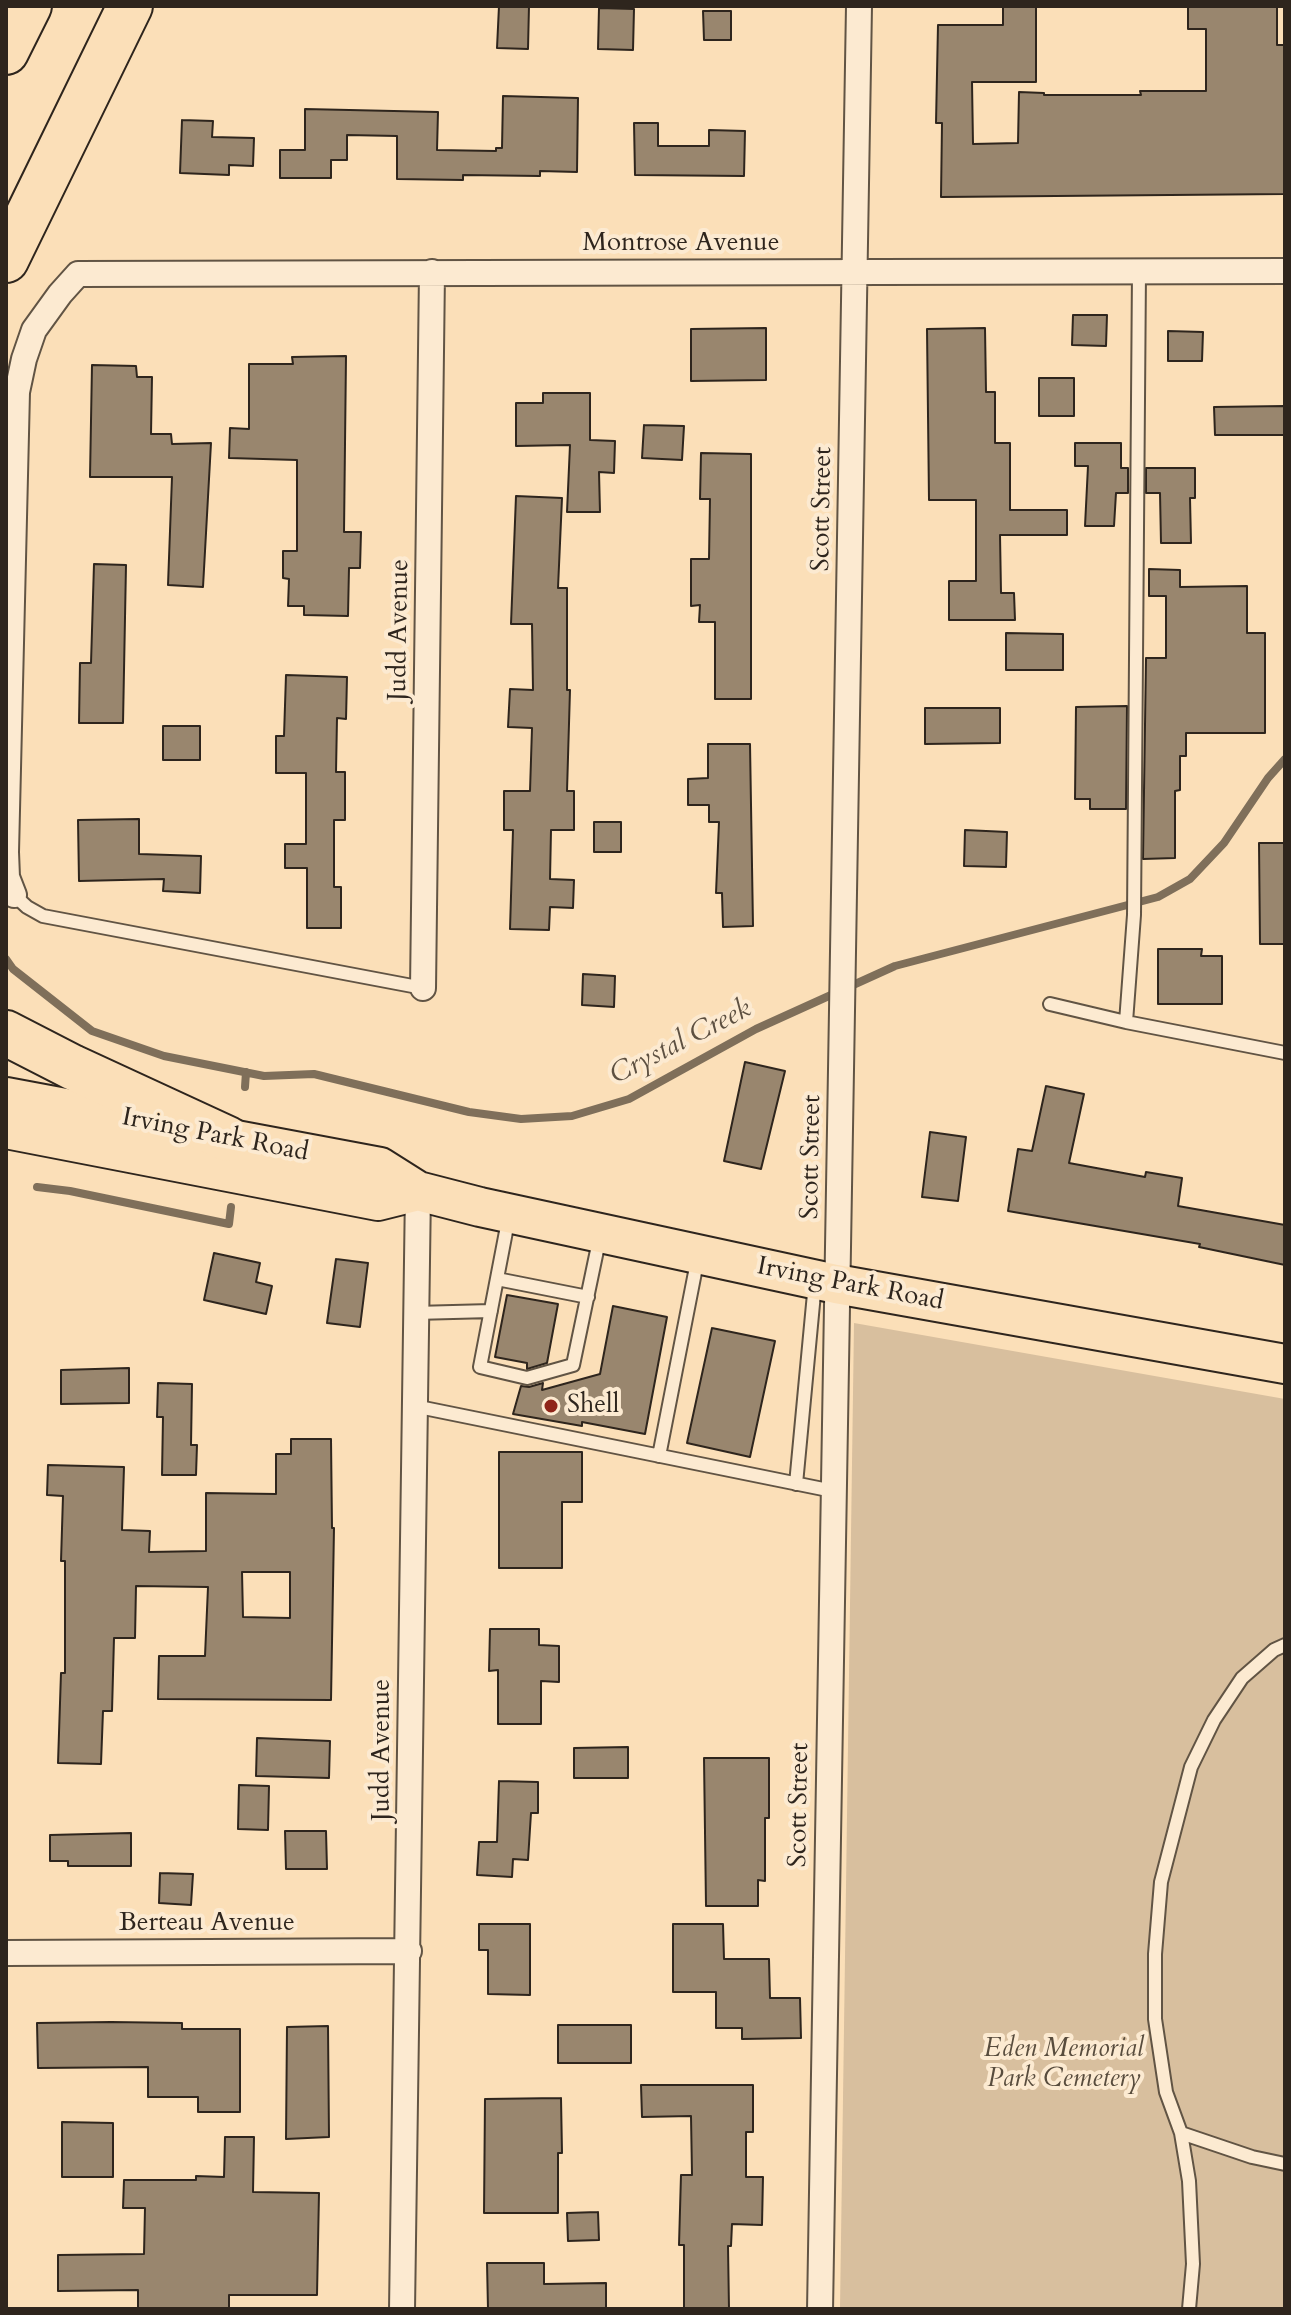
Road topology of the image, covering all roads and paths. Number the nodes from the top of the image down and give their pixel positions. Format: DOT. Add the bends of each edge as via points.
graph roads {
  1 [pos="29,6"];
  2 [pos="130,6"];
  3 [pos="859,6"];
  4 [pos="6,52"];
  5 [pos="6,260"];
  6 [pos="1139,271"];
  7 [pos="1285,271"];
  8 [pos="432,272"];
  9 [pos="855,272"];
  10 [pos="14,895"];
  11 [pos="423,988"];
  12 [pos="1050,1004"];
  13 [pos="1126,1022"];
  14 [pos="6,1033"];
  15 [pos="1285,1053"];
  16 [pos="6,1097"];
  17 [pos="6,1129"];
  18 [pos="228,1139"];
  19 [pos="418,1191"];
  20 [pos="509,1213"];
  21 [pos="601,1233"];
  22 [pos="698,1254"];
  23 [pos="497,1279"];
  24 [pos="826,1282"];
  25 [pos="588,1297"];
  26 [pos="491,1311"];
  27 [pos="415,1313"];
  28 [pos="1285,1364"];
  29 [pos="414,1406"];
  30 [pos="659,1456"];
  31 [pos="796,1484"];
  32 [pos="833,1491"];
  33 [pos="1285,1645"];
  34 [pos="409,1951"];
  35 [pos="6,1953"];
  36 [pos="1181,2133"];
  37 [pos="1285,2164"];
  38 [pos="402,2309"];
  39 [pos="820,2309"];
  40 [pos="1189,2309"];
  1 -- 4 [label="highway"];
  2 -- 5 [label="highway"];
  3 -- 9 [label="street, Scott Street"];
  6 -- 7 [label="street, Montrose Avenue"];
  6 -- 9 [label="street, Montrose Avenue"];
  6 -- 13 [label="lane" via="1134,915"];
  8 -- 9 [label="street, Montrose Avenue"];
  8 -- 10 [label="street, Montrose Avenue" via="78,274 34,330 17,392 6,852"];
  8 -- 11 [label="street, Judd Avenue"];
  9 -- 24 [label="street, Scott Street" via="843,1028"];
  10 -- 11 [label="lane" via="43,916"];
  12 -- 13 [label="lane"];
  13 -- 15 [label="lane"];
  14 -- 18 [label="highway"];
  16 -- 18 [label="main road, Irving Park Road"];
  17 -- 19 [label="main road, Irving Park Road" via="378,1201"];
  18 -- 19 [label="main road, Irving Park Road" via="380,1167"];
  19 -- 20 [label="main road, Irving Park Road"];
  19 -- 27 [label="street, Judd Avenue"];
  20 -- 21 [label="main road, Irving Park Road"];
  20 -- 23 [label="lane"];
  21 -- 22 [label="main road, Irving Park Road"];
  21 -- 25 [label="lane"];
  22 -- 24 [label="main road, Irving Park Road"];
  22 -- 30 [label="lane"];
  23 -- 25 [label="lane"];
  23 -- 26 [label="lane"];
  24 -- 28 [label="main road, Irving Park Road"];
  24 -- 31 [label="lane"];
  24 -- 32 [label="street, Scott Street"];
  25 -- 26 [label="lane" via="573,1365 527,1378 480,1367"];
  26 -- 27 [label="lane"];
  27 -- 29 [label="street, Judd Avenue"];
  29 -- 30 [label="lane"];
  29 -- 34 [label="street, Judd Avenue"];
  30 -- 31 [label="lane"];
  31 -- 32 [label="lane"];
  32 -- 39 [label="street, Scott Street"];
  33 -- 36 [label="lane" via="1242,1678 1214,1720 1191,1767 1161,1882 1155,2019 1166,2092"];
  34 -- 35 [label="street, Berteau Avenue"];
  34 -- 38 [label="street, Judd Avenue"];
  36 -- 37 [label="lane"];
  36 -- 40 [label="lane" via="1193,2264"];
}
